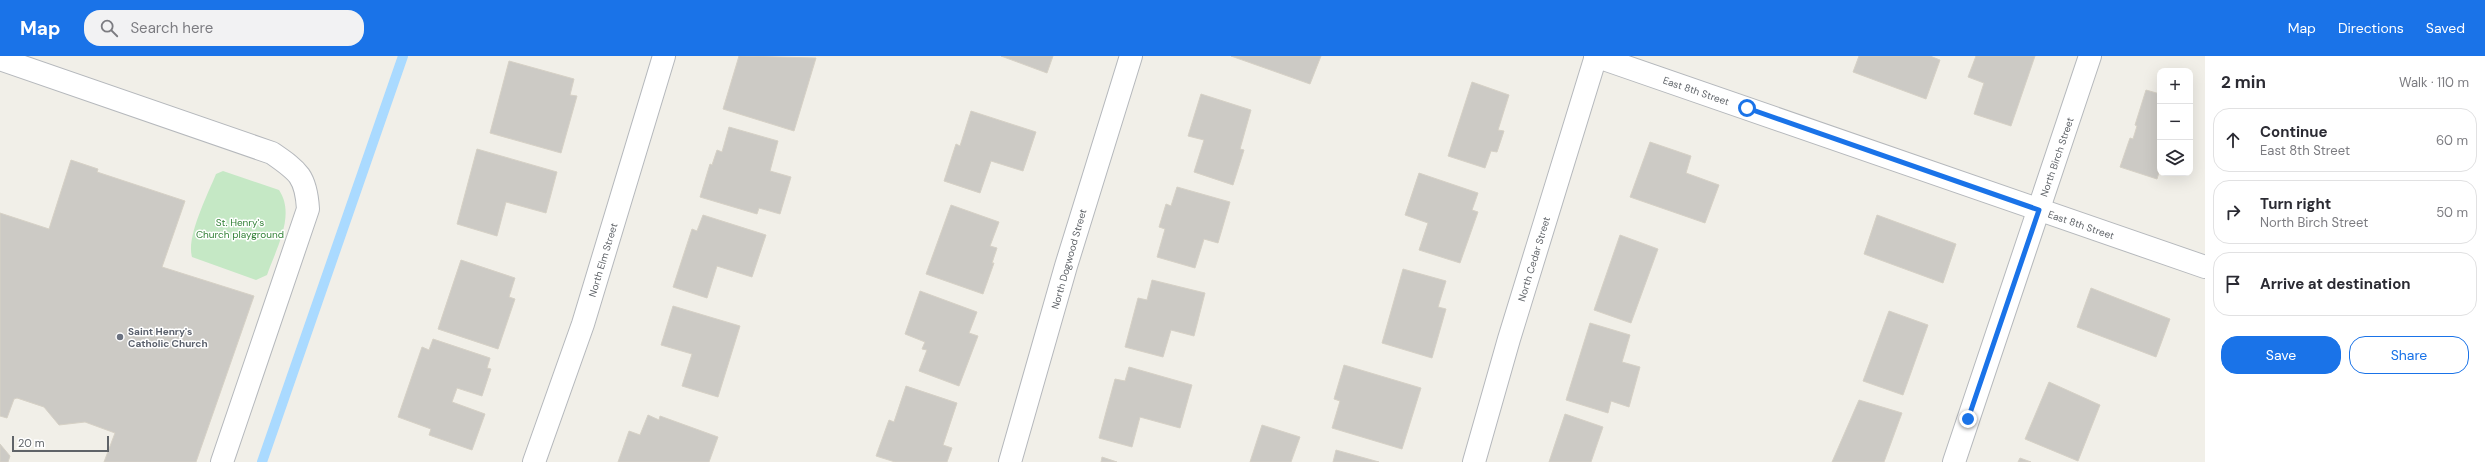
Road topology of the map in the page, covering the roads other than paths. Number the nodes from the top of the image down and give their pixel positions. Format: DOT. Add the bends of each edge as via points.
graph roads {
  1 [pos="664,56"];
  2 [pos="1131,56"];
  3 [pos="1596,56"];
  4 [pos="2090,56"];
  5 [pos="0,59"];
  6 [pos="2039,210"];
  7 [pos="2205,267"];
  8 [pos="222,462"];
  9 [pos="534,462"];
  10 [pos="1010,462"];
  11 [pos="1474,462"];
  12 [pos="1954,462"];
  1 -- 9 [label="street, North Elm Street" via="583,324"];
  2 -- 10 [label="street, North Dogwood Street" via="1066,266"];
  3 -- 6 [label="street, East 8th Street"];
  3 -- 11 [label="street, North Cedar Street" via="1508,339"];
  4 -- 6 [label="street, North Birch Street"];
  5 -- 8 [label="street" via="272,153 295,169 307,188 308,209"];
  6 -- 7 [label="street, East 8th Street"];
  6 -- 12 [label="street, North Birch Street"];
}
